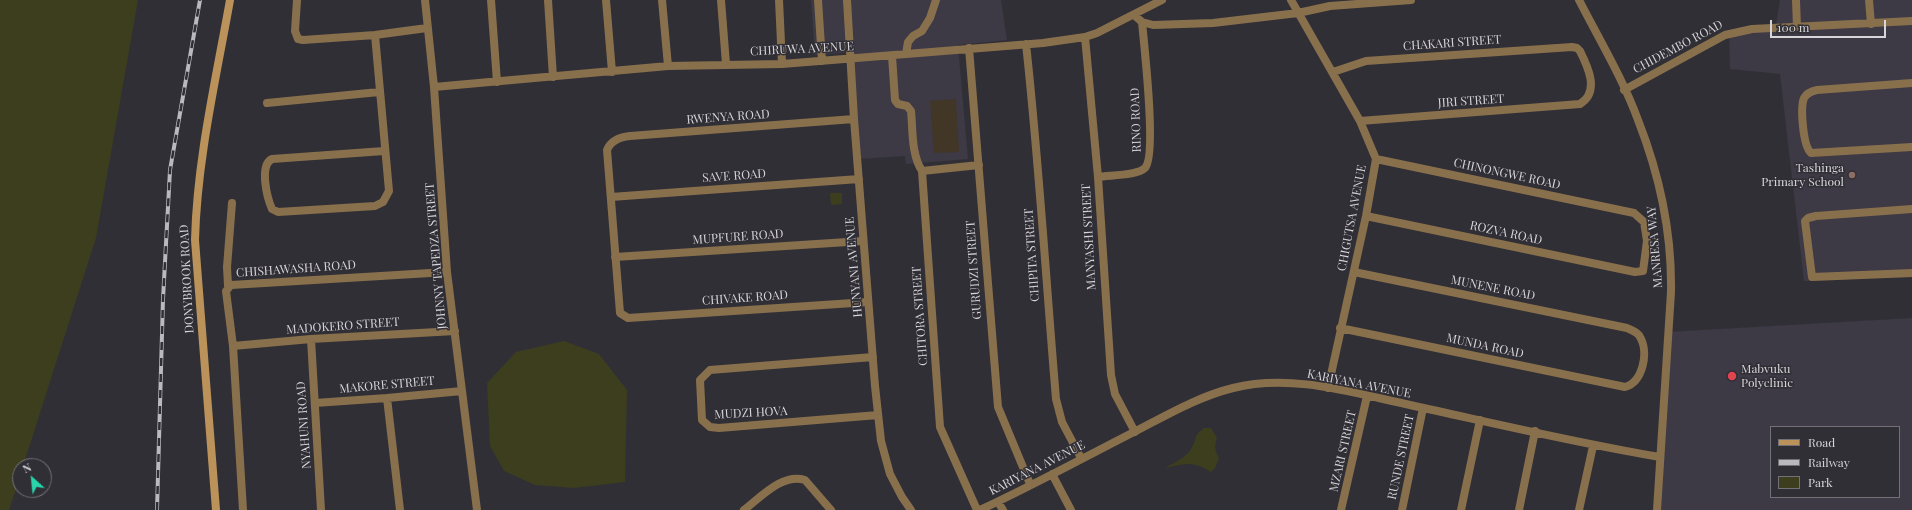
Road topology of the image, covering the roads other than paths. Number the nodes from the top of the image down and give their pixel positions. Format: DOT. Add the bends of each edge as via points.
graph roads {
  1 [pos="230,0"];
  2 [pos="298,0"];
  3 [pos="425,0"];
  4 [pos="491,0"];
  5 [pos="548,0"];
  6 [pos="606,0"];
  7 [pos="662,0"];
  8 [pos="721,0"];
  9 [pos="779,0"];
  10 [pos="818,0"];
  11 [pos="847,0"];
  12 [pos="936,0"];
  13 [pos="1162,0"];
  14 [pos="1291,0"];
  15 [pos="1411,0"];
  16 [pos="1578,0"];
  17 [pos="1796,0"];
  18 [pos="1869,0"];
  19 [pos="1298,13"];
  20 [pos="1134,15"];
  21 [pos="1912,21"];
  22 [pos="1142,22"];
  23 [pos="1871,24"];
  24 [pos="1797,27"];
  25 [pos="427,28"];
  26 [pos="376,35"];
  27 [pos="1084,37"];
  28 [pos="1026,44"];
  29 [pos="969,48"];
  30 [pos="906,54"];
  31 [pos="892,56"];
  32 [pos="852,59"];
  33 [pos="822,61"];
  34 [pos="726,64"];
  35 [pos="782,64"];
  36 [pos="668,66"];
  37 [pos="612,72"];
  38 [pos="1333,72"];
  39 [pos="553,77"];
  40 [pos="496,82"];
  41 [pos="1912,83"];
  42 [pos="434,87"];
  43 [pos="1624,90"];
  44 [pos="379,92"];
  45 [pos="267,102"];
  46 [pos="1583,102"];
  47 [pos="854,119"];
  48 [pos="1360,121"];
  49 [pos="1912,147"];
  50 [pos="384,151"];
  51 [pos="1376,159"];
  52 [pos="979,165"];
  53 [pos="922,171"];
  54 [pos="1098,177"];
  55 [pos="859,179"];
  56 [pos="611,198"];
  57 [pos="232,203"];
  58 [pos="1912,209"];
  59 [pos="1366,216"];
  60 [pos="863,241"];
  61 [pos="615,257"];
  62 [pos="1642,271"];
  63 [pos="447,272"];
  64 [pos="1354,272"];
  65 [pos="1912,273"];
  66 [pos="228,286"];
  67 [pos="868,302"];
  68 [pos="1340,328"];
  69 [pos="455,331"];
  70 [pos="311,339"];
  71 [pos="233,346"];
  72 [pos="873,357"];
  73 [pos="1625,387"];
  74 [pos="1328,388"];
  75 [pos="462,390"];
  76 [pos="1367,396"];
  77 [pos="387,398"];
  78 [pos="314,402"];
  79 [pos="1423,408"];
  80 [pos="878,415"];
  81 [pos="1480,420"];
  82 [pos="1535,431"];
  83 [pos="1135,432"];
  84 [pos="1593,446"];
  85 [pos="1660,457"];
  86 [pos="1081,458"];
  87 [pos="1052,474"];
  88 [pos="1030,484"];
  89 [pos="998,502"];
  90 [pos="216,510"];
  91 [pos="242,510"];
  92 [pos="322,510"];
  93 [pos="400,510"];
  94 [pos="477,510"];
  95 [pos="744,510"];
  96 [pos="831,510"];
  97 [pos="911,510"];
  98 [pos="976,510"];
  99 [pos="980,510"];
  100 [pos="1003,510"];
  101 [pos="1071,510"];
  102 [pos="1341,510"];
  103 [pos="1402,510"];
  104 [pos="1461,510"];
  105 [pos="1519,510"];
  106 [pos="1579,510"];
  107 [pos="1657,510"];
  1 -- 90 [label="street, DONYBROOK ROAD" via="205,146 196,210 195,240"];
  2 -- 26 [label="street" via="295,31 298,39"];
  3 -- 25 [label="street, JOHNNY TAPEDZA STREET"];
  4 -- 40 [label="street"];
  5 -- 39 [label="street"];
  6 -- 37 [label="street"];
  7 -- 36 [label="street"];
  8 -- 34 [label="street"];
  9 -- 35 [label="street"];
  10 -- 33 [label="street"];
  11 -- 32 [label="street, HUNYANI AVENUE"];
  12 -- 30 [label="street" via="922,31 908,42"];
  13 -- 20 [label="street, CHIRUWA AVENUE"];
  14 -- 19 [label="street, CHIGUTSA AVENUE"];
  15 -- 19 [label="street" via="1330,6"];
  16 -- 43 [label="street, MANRESA WAY"];
  17 -- 24 [label="street"];
  18 -- 23 [label="street"];
  19 -- 22 [label="street" via="1213,23 1153,25"];
  19 -- 38 [label="street, CHIGUTSA AVENUE"];
  20 -- 22 [label="street"];
  20 -- 27 [label="street, CHIRUWA AVENUE"];
  21 -- 23 [label="street, CHIDEMBO ROAD"];
  22 -- 54 [label="street, RINO ROAD" via="1150,119 1151,146 1148,162 1146,167 1138,172"];
  23 -- 24 [label="street, CHIDEMBO ROAD"];
  24 -- 43 [label="street, CHIDEMBO ROAD" via="1752,29 1725,34"];
  25 -- 26 [label="street"];
  25 -- 42 [label="street, JOHNNY TAPEDZA STREET"];
  26 -- 44 [label="street"];
  27 -- 28 [label="street, CHIRUWA AVENUE"];
  27 -- 54 [label="street, MANYASHI STREET"];
  28 -- 29 [label="street, CHIRUWA AVENUE"];
  28 -- 86 [label="street, CHIPITA STREET" via="1036,131 1056,400 1062,422"];
  29 -- 30 [label="street, CHIRUWA AVENUE"];
  29 -- 52 [label="street, GURUDZI STREET"];
  30 -- 31 [label="street, CHIRUWA AVENUE"];
  31 -- 32 [label="street, CHIRUWA AVENUE"];
  31 -- 53 [label="street, CHITORA STREET" via="895,100 911,111 914,148 917,163"];
  32 -- 33 [label="street, CHIRUWA AVENUE"];
  32 -- 47 [label="street, HUNYANI AVENUE"];
  33 -- 35 [label="street, CHIRUWA AVENUE"];
  34 -- 35 [label="street, CHIRUWA AVENUE"];
  34 -- 36 [label="street, CHIRUWA AVENUE"];
  36 -- 37 [label="street, CHIRUWA AVENUE"];
  37 -- 39 [label="street, CHIRUWA AVENUE"];
  38 -- 46 [label="street, CHAKARI STREET" via="1366,61 1574,47 1582,56 1591,79 1589,92"];
  38 -- 48 [label="street, CHIGUTSA AVENUE"];
  39 -- 40 [label="street, CHIRUWA AVENUE"];
  40 -- 42 [label="street, CHIRUWA AVENUE"];
  41 -- 49 [label="street" via="1817,90 1805,97 1803,108 1804,142 1811,153"];
  42 -- 63 [label="street, JOHNNY TAPEDZA STREET"];
  43 -- 85 [label="street, MANRESA WAY" via="1655,168 1668,227 1671,292"];
  44 -- 45 [label="street"];
  44 -- 50 [label="street"];
  46 -- 48 [label="street, JIRI STREET" via="1577,105"];
  47 -- 55 [label="street, HUNYANI AVENUE"];
  47 -- 56 [label="street, RWENYA ROAD" via="616,139 608,148"];
  48 -- 51 [label="street, CHIGUTSA AVENUE"];
  50 -- 50 [label="street" via="388,191 383,202 375,206 278,212 272,209 266,186 265,166 272,159"];
  51 -- 59 [label="street, CHIGUTSA AVENUE"];
  51 -- 62 [label="street, CHINONGWE ROAD" via="1634,213 1644,222 1647,241"];
  52 -- 53 [label="street"];
  52 -- 88 [label="street, GURUDZI STREET" via="998,407"];
  53 -- 98 [label="street, CHITORA STREET" via="940,427"];
  54 -- 83 [label="street, MANYASHI STREET" via="1111,375 1115,394"];
  55 -- 56 [label="street, SAVE ROAD"];
  55 -- 60 [label="street, HUNYANI AVENUE"];
  56 -- 61 [label="street"];
  57 -- 66 [label="street" via="227,260"];
  58 -- 65 [label="street" via="1816,216 1808,218 1805,223 1812,277"];
  59 -- 62 [label="street, ROZVA ROAD" via="1635,272"];
  59 -- 64 [label="street, CHIGUTSA AVENUE"];
  60 -- 61 [label="street, MUPFURE ROAD"];
  60 -- 67 [label="street, HUNYANI AVENUE"];
  61 -- 67 [label="street, CHIVAKE ROAD" via="620,313 632,318"];
  63 -- 66 [label="street, CHISHAWASHA ROAD"];
  63 -- 69 [label="street, JOHNNY TAPEDZA STREET"];
  64 -- 68 [label="street, CHIGUTSA AVENUE"];
  64 -- 73 [label="street, MUNENE ROAD" via="1627,328 1639,335 1644,346 1641,374 1632,385"];
  66 -- 71 [label="street, CHISHAWASHA ROAD" via="226,291"];
  67 -- 72 [label="street, HUNYANI AVENUE"];
  68 -- 73 [label="street, MUNDA ROAD"];
  68 -- 74 [label="street, CHIGUTSA AVENUE"];
  69 -- 70 [label="street, MADOKERO STREET"];
  69 -- 75 [label="street, JOHNNY TAPEDZA STREET"];
  70 -- 71 [label="street, MADOKERO STREET"];
  70 -- 78 [label="street, NYAHUNI ROAD"];
  71 -- 91 [label="street, CHISHAWASHA ROAD"];
  72 -- 80 [label="street, HUNYANI AVENUE"];
  72 -- 80 [label="street, MUDZI HOVA" via="710,370 700,380 702,420 710,427 719,428"];
  74 -- 76 [label="street, KARIYANA AVENUE"];
  74 -- 83 [label="street, KARIYANA AVENUE" via="1276,383 1246,385 1192,402"];
  75 -- 77 [label="street, MAKORE STREET"];
  75 -- 94 [label="street, JOHNNY TAPEDZA STREET"];
  76 -- 79 [label="street, KARIYANA AVENUE"];
  76 -- 102 [label="street, MZARI STREET"];
  77 -- 78 [label="street, MAKORE STREET"];
  77 -- 93 [label="street"];
  78 -- 92 [label="street, NYAHUNI ROAD"];
  79 -- 81 [label="street, KARIYANA AVENUE"];
  79 -- 103 [label="street, RUNDE STREET"];
  80 -- 97 [label="street, HUNYANI AVENUE" via="881,440 890,474"];
  81 -- 82 [label="street, KARIYANA AVENUE"];
  81 -- 104 [label="street"];
  82 -- 84 [label="street, KARIYANA AVENUE"];
  82 -- 105 [label="street"];
  83 -- 86 [label="street, KARIYANA AVENUE"];
  84 -- 85 [label="street, KARIYANA AVENUE"];
  84 -- 106 [label="street"];
  85 -- 107 [label="street, MANRESA WAY"];
  86 -- 87 [label="street, KARIYANA AVENUE"];
  87 -- 88 [label="street, KARIYANA AVENUE"];
  87 -- 101 [label="street"];
  88 -- 89 [label="street, KARIYANA AVENUE"];
  89 -- 99 [label="street, KARIYANA AVENUE"];
  89 -- 100 [label="street"];
  95 -- 96 [label="street" via="780,482 801,479 805,480"];
}
